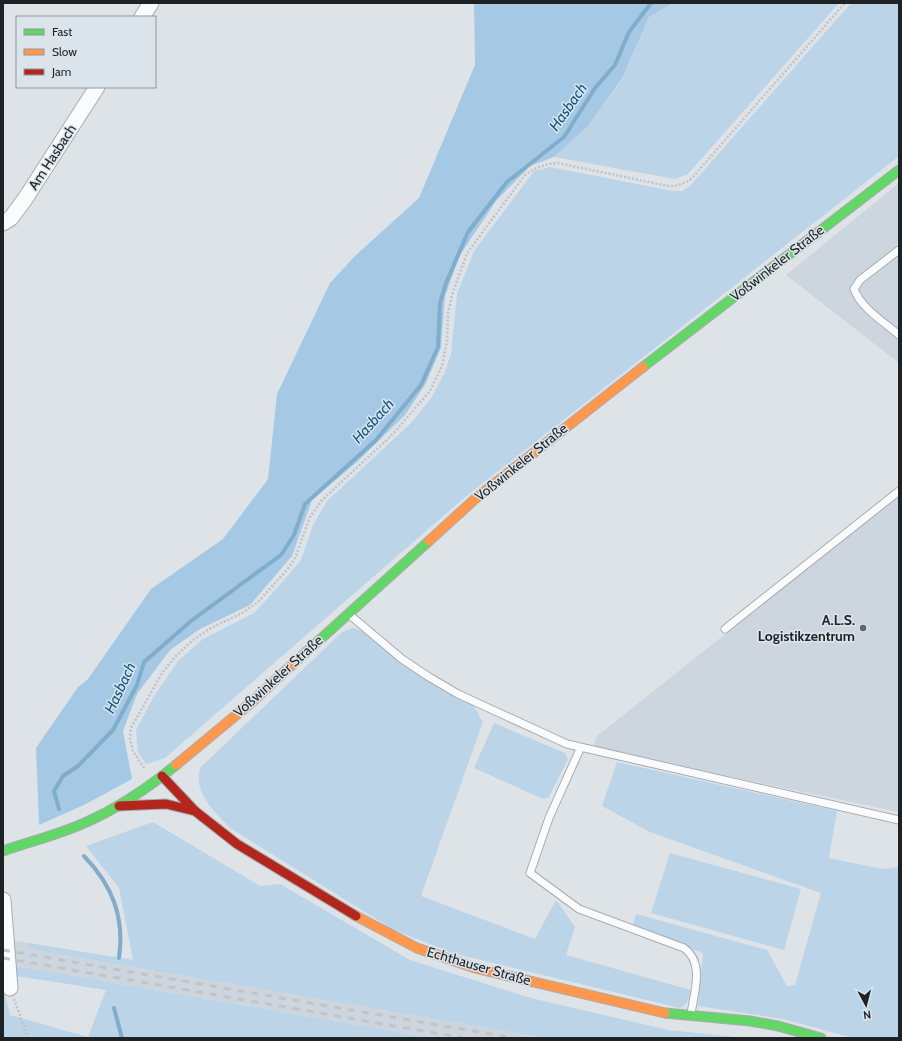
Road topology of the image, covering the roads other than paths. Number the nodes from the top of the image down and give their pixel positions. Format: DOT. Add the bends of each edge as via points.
graph roads {
  1 [pos="151,3"];
  2 [pos="143,16"];
  3 [pos="96,88"];
  4 [pos="899,170"];
  5 [pos="3,223"];
  6 [pos="899,250"];
  7 [pos="899,335"];
  8 [pos="899,490"];
  9 [pos="348,614"];
  10 [pos="725,629"];
  11 [pos="580,749"];
  12 [pos="162,776"];
  13 [pos="116,806"];
  14 [pos="195,811"];
  15 [pos="899,820"];
  16 [pos="3,851"];
  17 [pos="3,900"];
  18 [pos="10,988"];
  19 [pos="690,1016"];
  20 [pos="821,1038"];
  1 -- 2 [label="street"];
  3 -- 5 [label="street, Am Hasbach" via="25,199 11,218"];
  4 -- 9 [label="main road, Voßwinkeler Straße" via="475,499"];
  6 -- 7 [label="lane" via="860,280 854,288 865,305"];
  8 -- 10 [label="lane"];
  9 -- 11 [label="lane" via="402,659 458,694"];
  9 -- 12 [label="main road, Voßwinkeler Straße" via="253,701"];
  11 -- 15 [label="lane"];
  11 -- 19 [label="lane" via="549,818 530,873 579,909 684,948 691,953 695,959 696,973"];
  12 -- 13 [label="main road, Voßwinkeler Straße"];
  12 -- 14 [label="main road, Echthauser Straße"];
  13 -- 14 [label="main road" via="166,804"];
  13 -- 16 [label="main road, Voßwinkeler Straße" via="82,824"];
  14 -- 19 [label="main road, Echthauser Straße" via="255,856 376,928 417,948 474,968 651,1010"];
  17 -- 18 [label="street"];
  19 -- 20 [label="main road, Echthauser Straße" via="750,1021"];
}
